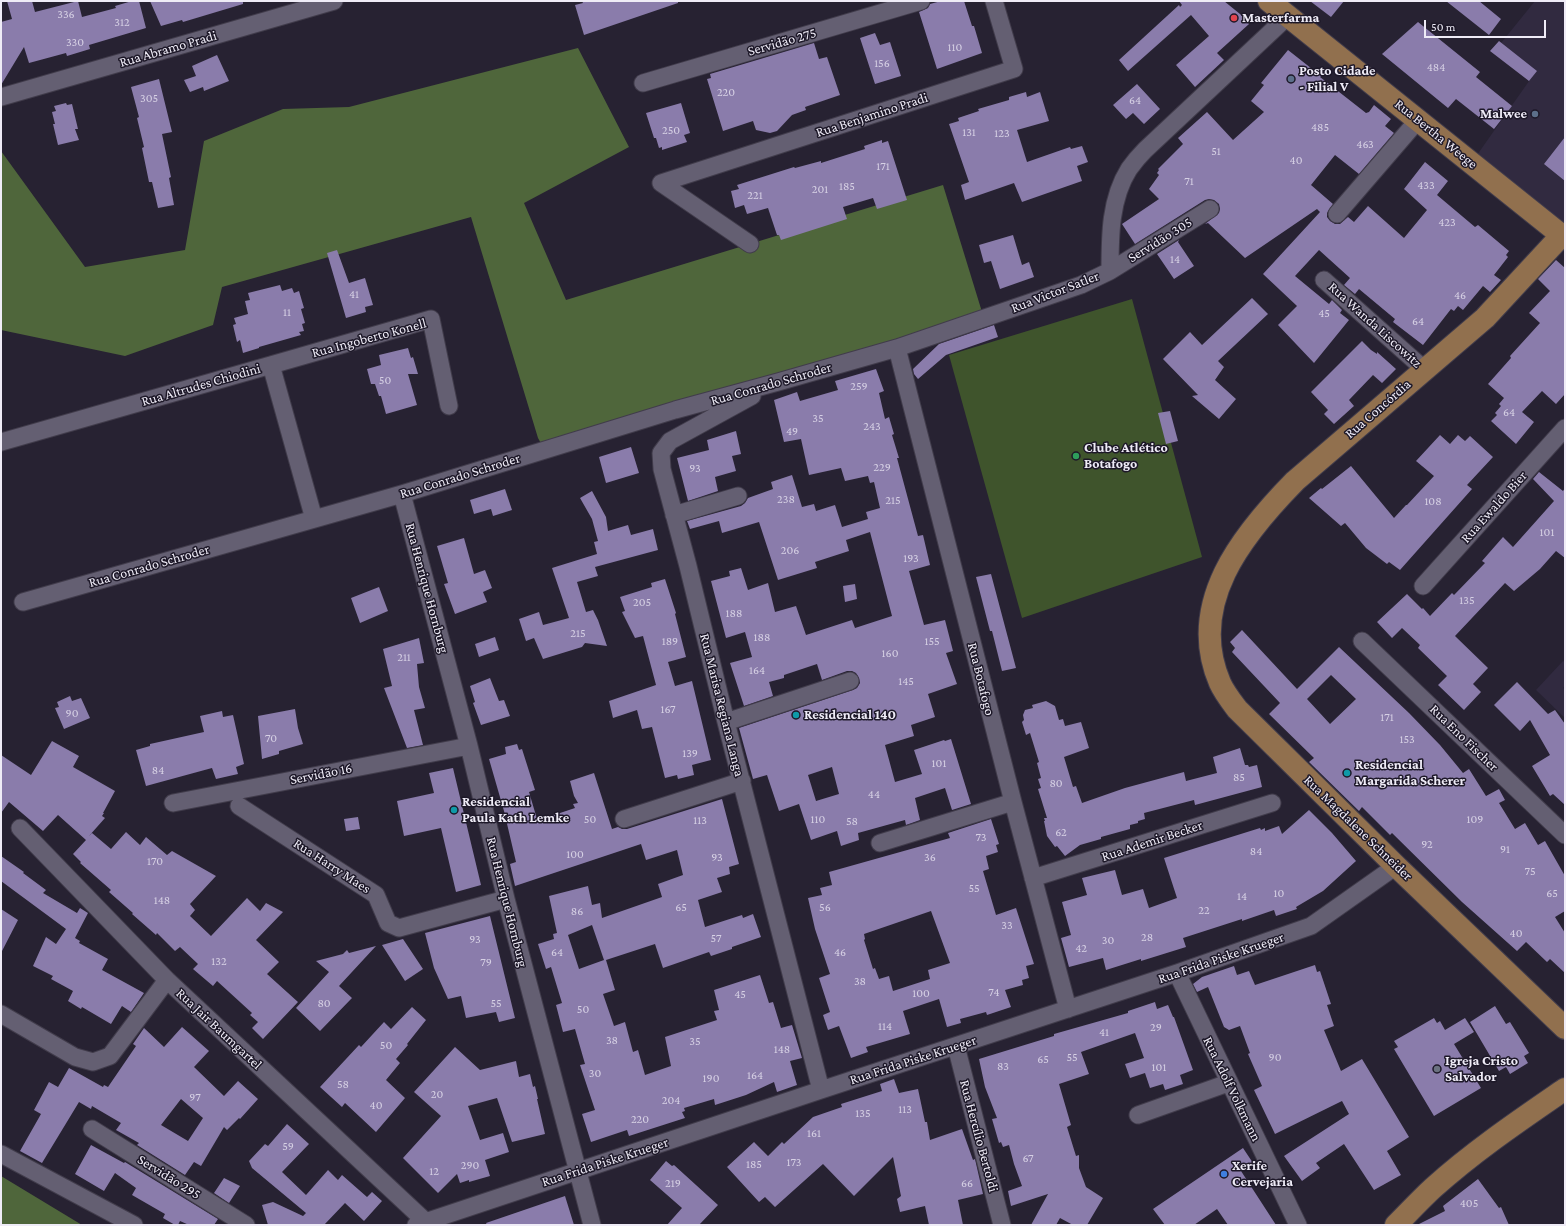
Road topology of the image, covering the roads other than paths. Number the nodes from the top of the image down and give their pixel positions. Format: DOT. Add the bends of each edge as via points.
graph roads {
  1 [pos="334,1"];
  2 [pos="921,1"];
  3 [pos="994,1"];
  4 [pos="1269,1"];
  5 [pos="1288,16"];
  6 [pos="643,83"];
  7 [pos="1,97"];
  8 [pos="1418,120"];
  9 [pos="1210,209"];
  10 [pos="1338,214"];
  11 [pos="1563,237"];
  12 [pos="750,244"];
  13 [pos="1110,271"];
  14 [pos="1324,280"];
  15 [pos="897,348"];
  16 [pos="271,365"];
  17 [pos="1425,370"];
  18 [pos="778,382"];
  19 [pos="449,406"];
  20 [pos="1565,428"];
  21 [pos="1,442"];
  22 [pos="402,494"];
  23 [pos="738,496"];
  24 [pos="674,515"];
  25 [pos="314,519"];
  26 [pos="1422,586"];
  27 [pos="1215,598"];
  28 [pos="23,602"];
  29 [pos="1362,641"];
  30 [pos="850,681"];
  31 [pos="726,722"];
  32 [pos="469,746"];
  33 [pos="742,781"];
  34 [pos="1013,802"];
  35 [pos="173,803"];
  36 [pos="1272,803"];
  37 [pos="239,806"];
  38 [pos="624,819"];
  39 [pos="20,828"];
  40 [pos="1565,835"];
  41 [pos="880,843"];
  42 [pos="1396,866"];
  43 [pos="1033,878"];
  44 [pos="506,899"];
  45 [pos="1177,973"];
  46 [pos="167,980"];
  47 [pos="1068,1009"];
  48 [pos="1,1014"];
  49 [pos="1565,1028"];
  50 [pos="956,1046"];
  51 [pos="1228,1083"];
  52 [pos="1565,1089"];
  53 [pos="821,1090"];
  54 [pos="1138,1115"];
  55 [pos="92,1129"];
  56 [pos="1,1154"];
  57 [pos="577,1171"];
  58 [pos="421,1223"];
  59 [pos="134,1225"];
  60 [pos="246,1225"];
  61 [pos="592,1225"];
  62 [pos="1002,1225"];
  63 [pos="1298,1225"];
  64 [pos="1396,1225"];
  1 -- 7 [label="street, Rua Abramo Pradi"];
  2 -- 6 [label="street, Servidão 275"];
  3 -- 12 [label="street, Rua Benjamino Pradi" via="1014,69 661,183"];
  4 -- 5 [label="main road, Rua Bertha Weege"];
  5 -- 8 [label="main road, Rua Bertha Weege"];
  5 -- 13 [label="street, Rua Victor Satler" via="1144,150 1129,169 1118,190 1113,213"];
  8 -- 10 [label="street"];
  8 -- 11 [label="main road, Rua Bertha Weege"];
  9 -- 13 [label="street, Servidão 305"];
  11 -- 17 [label="main road, Rua Concórdia" via="1485,318"];
  13 -- 15 [label="street, Rua Victor Satler" via="1081,284"];
  14 -- 17 [label="street, Rua Wanda Liscowitz"];
  15 -- 18 [label="street, Rua Conrado Schroder"];
  15 -- 34 [label="street, Rua Botafogo"];
  16 -- 19 [label="street, Rua Ingoberto Konell" via="431,319"];
  16 -- 21 [label="street, Rua Altrudes Chiodini"];
  16 -- 25 [label="street, Rua Altrudes Chiodini"];
  17 -- 27 [label="main road, Rua Concórdia" via="1294,481 1272,504 1231,559"];
  18 -- 22 [label="street, Rua Conrado Schroder" via="675,410"];
  18 -- 24 [label="street, Rua Marisa Regiana Langa" via="670,441 661,453 662,468"];
  20 -- 26 [label="street, Rua Ewaldo Bier"];
  22 -- 25 [label="street, Rua Conrado Schroder"];
  22 -- 32 [label="street, Rua Henrique Hornburg"];
  23 -- 24 [label="street"];
  24 -- 31 [label="street, Rua Marisa Regiana Langa"];
  25 -- 28 [label="street, Rua Conrado Schroder"];
  27 -- 42 [label="main road, Rua Magdalene Schneider" via="1210,623 1211,654 1220,684 1237,709"];
  29 -- 40 [label="street, Rua Eno Fischer"];
  30 -- 31 [label="street"];
  31 -- 33 [label="street, Rua Marisa Regiana Langa"];
  32 -- 35 [label="street, Servidão 16"];
  32 -- 44 [label="street, Rua Henrique Hornburg"];
  33 -- 38 [label="street"];
  33 -- 53 [label="street, Rua Marisa Regiana Langa"];
  34 -- 41 [label="street"];
  34 -- 43 [label="street, Rua Botafogo"];
  36 -- 43 [label="street, Rua Ademir Becker"];
  37 -- 44 [label="street, Rua Harry Maes" via="376,895 388,923 399,928"];
  39 -- 46 [label="street, Rua Jair Baumgartel"];
  42 -- 45 [label="street, Rua Frida Piske Krueger" via="1311,926"];
  42 -- 49 [label="main road, Rua Magdalene Schneider"];
  43 -- 47 [label="street, Rua Botafogo"];
  44 -- 57 [label="street, Rua Henrique Hornburg"];
  45 -- 47 [label="street, Rua Frida Piske Krueger"];
  45 -- 51 [label="street, Rua Adolf Volkmann"];
  46 -- 48 [label="street" via="110,1056 93,1062 75,1057"];
  46 -- 58 [label="street, Rua Jair Baumgartel"];
  47 -- 50 [label="street, Rua Frida Piske Krueger"];
  50 -- 53 [label="street, Rua Frida Piske Krueger"];
  50 -- 62 [label="street, Rua Hercílio Bertoldi"];
  51 -- 54 [label="street"];
  51 -- 63 [label="street, Rua Adolf Volkmann"];
  52 -- 64 [label="main road" via="1509,1128 1432,1188"];
  53 -- 57 [label="street, Rua Frida Piske Krueger"];
  55 -- 60 [label="street, Servidão 295"];
  56 -- 59 [label="street"];
  57 -- 58 [label="street, Rua Frida Piske Krueger"];
  57 -- 61 [label="street, Rua Henrique Hornburg"];
}
